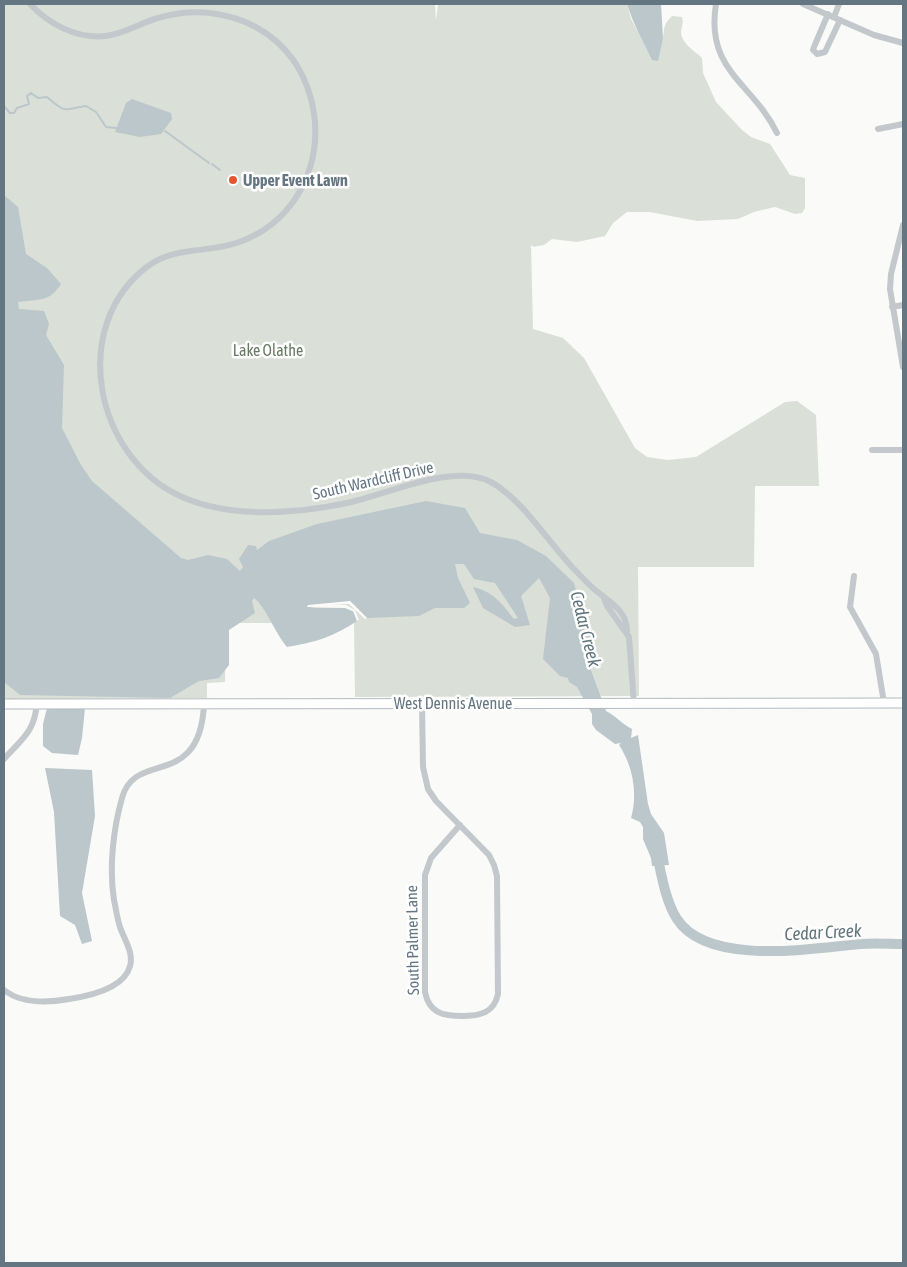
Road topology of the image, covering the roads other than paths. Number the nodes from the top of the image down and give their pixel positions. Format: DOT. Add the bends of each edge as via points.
graph roads {
  1 [pos="30,4"];
  2 [pos="716,4"];
  3 [pos="803,4"];
  4 [pos="839,4"];
  5 [pos="834,17"];
  6 [pos="903,43"];
  7 [pos="903,124"];
  8 [pos="878,129"];
  9 [pos="777,132"];
  10 [pos="903,225"];
  11 [pos="903,305"];
  12 [pos="892,307"];
  13 [pos="903,367"];
  14 [pos="872,450"];
  15 [pos="903,450"];
  16 [pos="854,576"];
  17 [pos="36,702"];
  18 [pos="884,703"];
  19 [pos="903,703"];
  20 [pos="4,704"];
  21 [pos="204,704"];
  22 [pos="422,704"];
  23 [pos="634,704"];
  24 [pos="4,759"];
  25 [pos="460,825"];
  26 [pos="4,990"];
  1 -- 23 [label="street, South Wardcliff Drive" via="56,25 90,37 115,35 156,18 186,12 212,12 234,18 261,31 288,53 303,77 313,104 316,143 311,169 297,197 278,219 242,242 178,252 156,261 129,285 111,312 100,357 104,403 123,446 141,469 162,487 187,499 218,508 253,511 335,506 445,477 484,478 514,500 559,554 603,596 621,627 627,631"];
  2 -- 9 [label="street" via="715,33 726,65 765,112"];
  3 -- 5 [label="street"];
  4 -- 5 [label="street"];
  5 -- 5 [label="street" via="814,47 817,54 825,52"];
  5 -- 6 [label="street" via="874,35"];
  7 -- 8 [label="street"];
  10 -- 12 [label="street" via="891,274"];
  11 -- 12 [label="street"];
  12 -- 13 [label="street"];
  14 -- 15 [label="street"];
  16 -- 18 [label="street" via="850,607 876,654"];
  17 -- 20 [label="street, West Dennis Avenue"];
  17 -- 21 [label="street, West Dennis Avenue"];
  17 -- 24 [label="street" via="36,715 30,730"];
  18 -- 19 [label="street, West Dennis Avenue"];
  18 -- 23 [label="street, West Dennis Avenue"];
  21 -- 22 [label="street, West Dennis Avenue"];
  21 -- 26 [label="street" via="199,735 187,754 173,764 141,774 129,784 122,796 112,878 118,921 130,954 128,972 102,991 69,1000 28,1000"];
  22 -- 23 [label="street, West Dennis Avenue"];
  22 -- 25 [label="street" via="425,782 436,801"];
  25 -- 25 [label="street, South Palmer Lane" via="431,858 425,875 427,1001 439,1014 477,1016 494,1006 498,988 497,876 489,854"];
}
